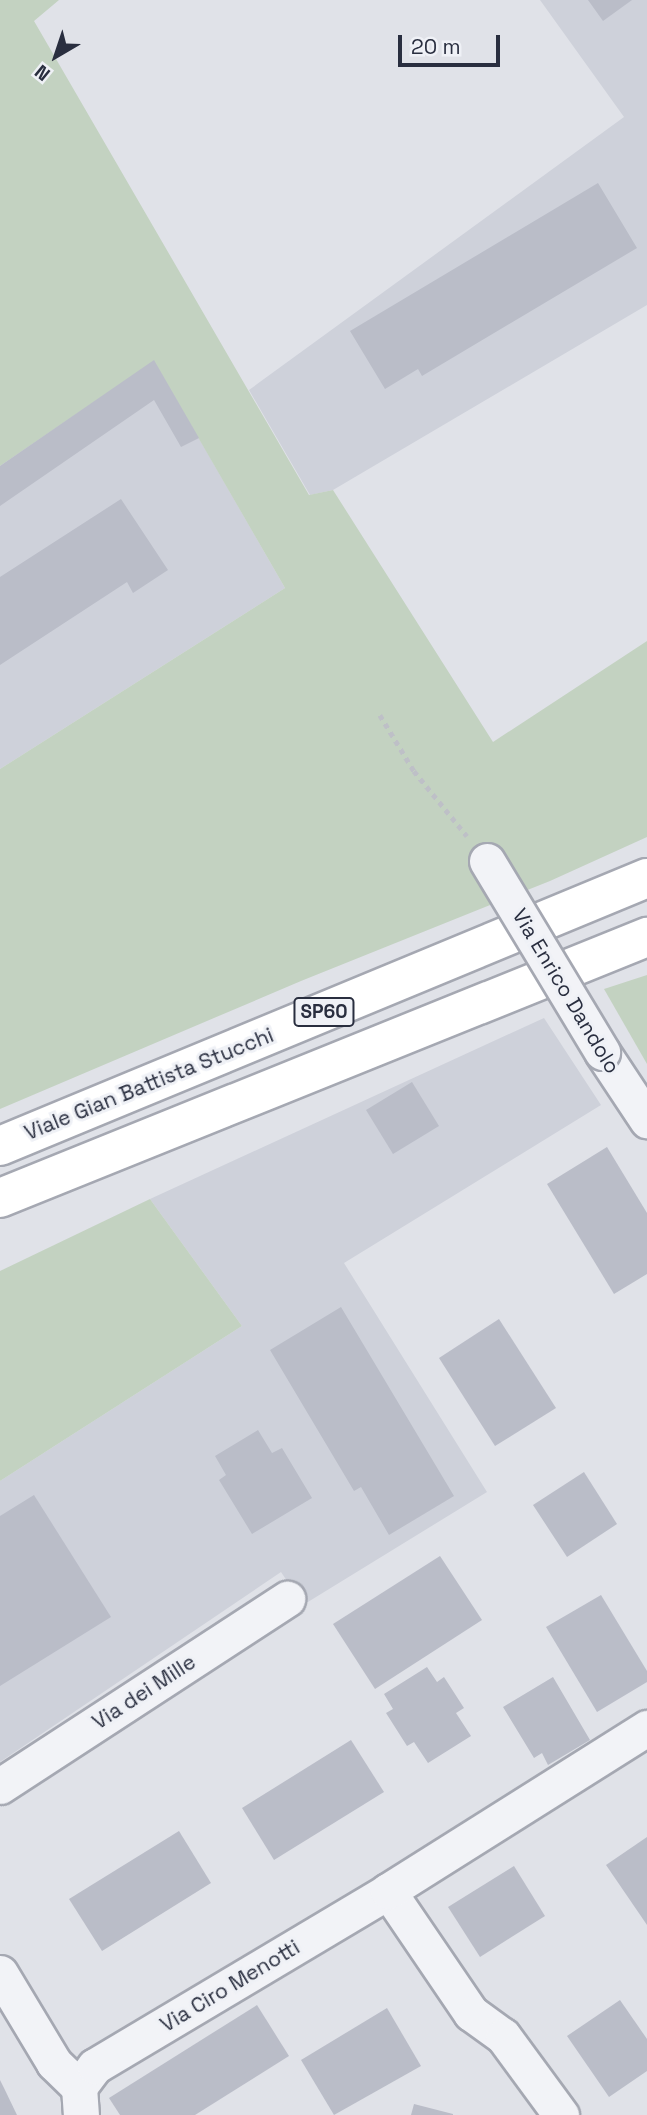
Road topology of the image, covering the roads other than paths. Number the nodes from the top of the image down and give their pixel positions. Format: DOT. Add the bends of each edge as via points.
graph roads {
  1 [pos="488,862"];
  2 [pos="647,878"];
  3 [pos="647,937"];
  4 [pos="644,1109"];
  5 [pos="0,1146"];
  6 [pos="0,1198"];
  7 [pos="287,1599"];
  8 [pos="647,1728"];
  9 [pos="0,1786"];
  10 [pos="388,1891"];
  11 [pos="4,1992"];
  12 [pos="80,2101"];
  13 [pos="561,2115"];
  1 -- 4 [label="street, Via Enrico Dandolo, bridge" via="602,1052"];
  2 -- 5 [label="highway, Viale Gian Battista Stucchi / SP60"];
  3 -- 6 [label="highway, SP60"];
  7 -- 9 [label="street, Via dei Mille"];
  8 -- 10 [label="street, Via Ciro Menotti"];
  10 -- 12 [label="street, Via Ciro Menotti" via="95,2066"];
  10 -- 13 [label="street" via="471,2013 503,2036"];
  11 -- 12 [label="street"];
}
